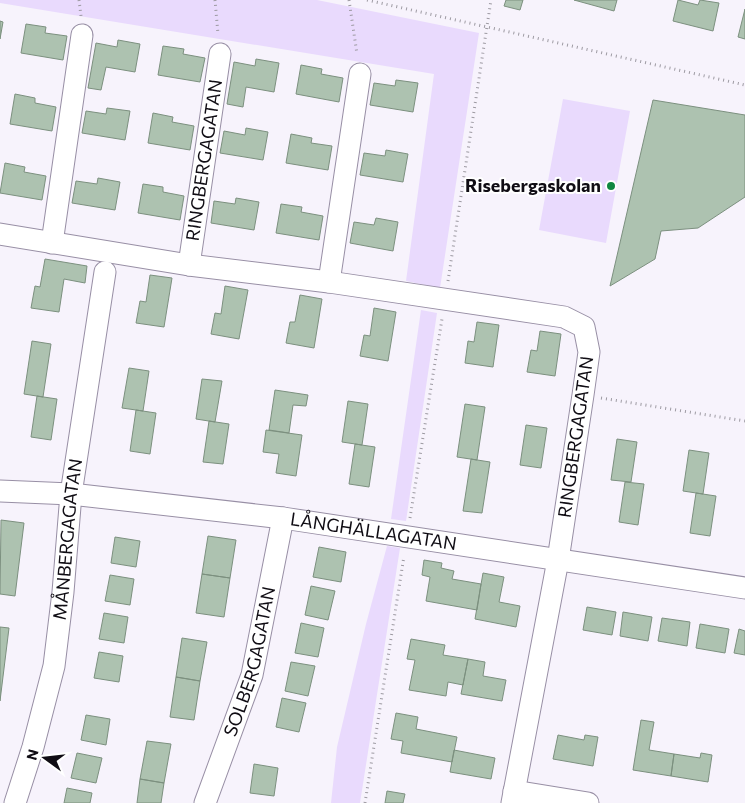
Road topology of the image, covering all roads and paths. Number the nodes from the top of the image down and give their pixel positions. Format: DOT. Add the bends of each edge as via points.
graph roads {
  1 [pos="215,0"];
  2 [pos="349,0"];
  3 [pos="367,0"];
  4 [pos="492,0"];
  5 [pos="486,26"];
  6 [pos="82,34"];
  7 [pos="220,54"];
  8 [pos="360,74"];
  9 [pos="745,85"];
  10 [pos="0,234"];
  11 [pos="52,242"];
  12 [pos="189,265"];
  13 [pos="105,272"];
  14 [pos="329,282"];
  15 [pos="446,299"];
  16 [pos="583,395"];
  17 [pos="745,421"];
  18 [pos="0,491"];
  19 [pos="71,494"];
  20 [pos="283,518"];
  21 [pos="407,536"];
  22 [pos="558,560"];
  23 [pos="745,588"];
  24 [pos="513,797"];
  25 [pos="15,803"];
  26 [pos="205,803"];
  27 [pos="366,803"];
  28 [pos="588,803"];
  1 -- 7 [label="path"];
  2 -- 8 [label="path"];
  3 -- 5 [label="path"];
  4 -- 5 [label="path"];
  5 -- 9 [label="path"];
  5 -- 15 [label="path"];
  6 -- 11 [label="street"];
  7 -- 12 [label="street, RINGBERGAGATAN"];
  8 -- 14 [label="street"];
  10 -- 11 [label="street, RINGBERGAGATAN"];
  11 -- 12 [label="street, RINGBERGAGATAN"];
  12 -- 14 [label="street, RINGBERGAGATAN"];
  13 -- 19 [label="street, MÅNBERGAGATAN"];
  14 -- 15 [label="street, RINGBERGAGATAN"];
  15 -- 16 [label="street, RINGBERGAGATAN" via="564,317 584,327 589,352"];
  15 -- 21 [label="path"];
  16 -- 17 [label="path"];
  16 -- 22 [label="street, RINGBERGAGATAN"];
  18 -- 19 [label="street, LÅNGHÄLLAGATAN"];
  19 -- 20 [label="street, LÅNGHÄLLAGATAN"];
  19 -- 25 [label="street, MÅNBERGAGATAN" via="54,666"];
  20 -- 21 [label="street, LÅNGHÄLLAGATAN"];
  20 -- 26 [label="street, SOLBERGAGATAN" via="252,675"];
  21 -- 22 [label="street, LÅNGHÄLLAGATAN"];
  21 -- 27 [label="path"];
  22 -- 23 [label="street, LÅNGHÄLLAGATAN"];
  22 -- 24 [label="street, RINGBERGAGATAN"];
  24 -- 28 [label="street"];
}
